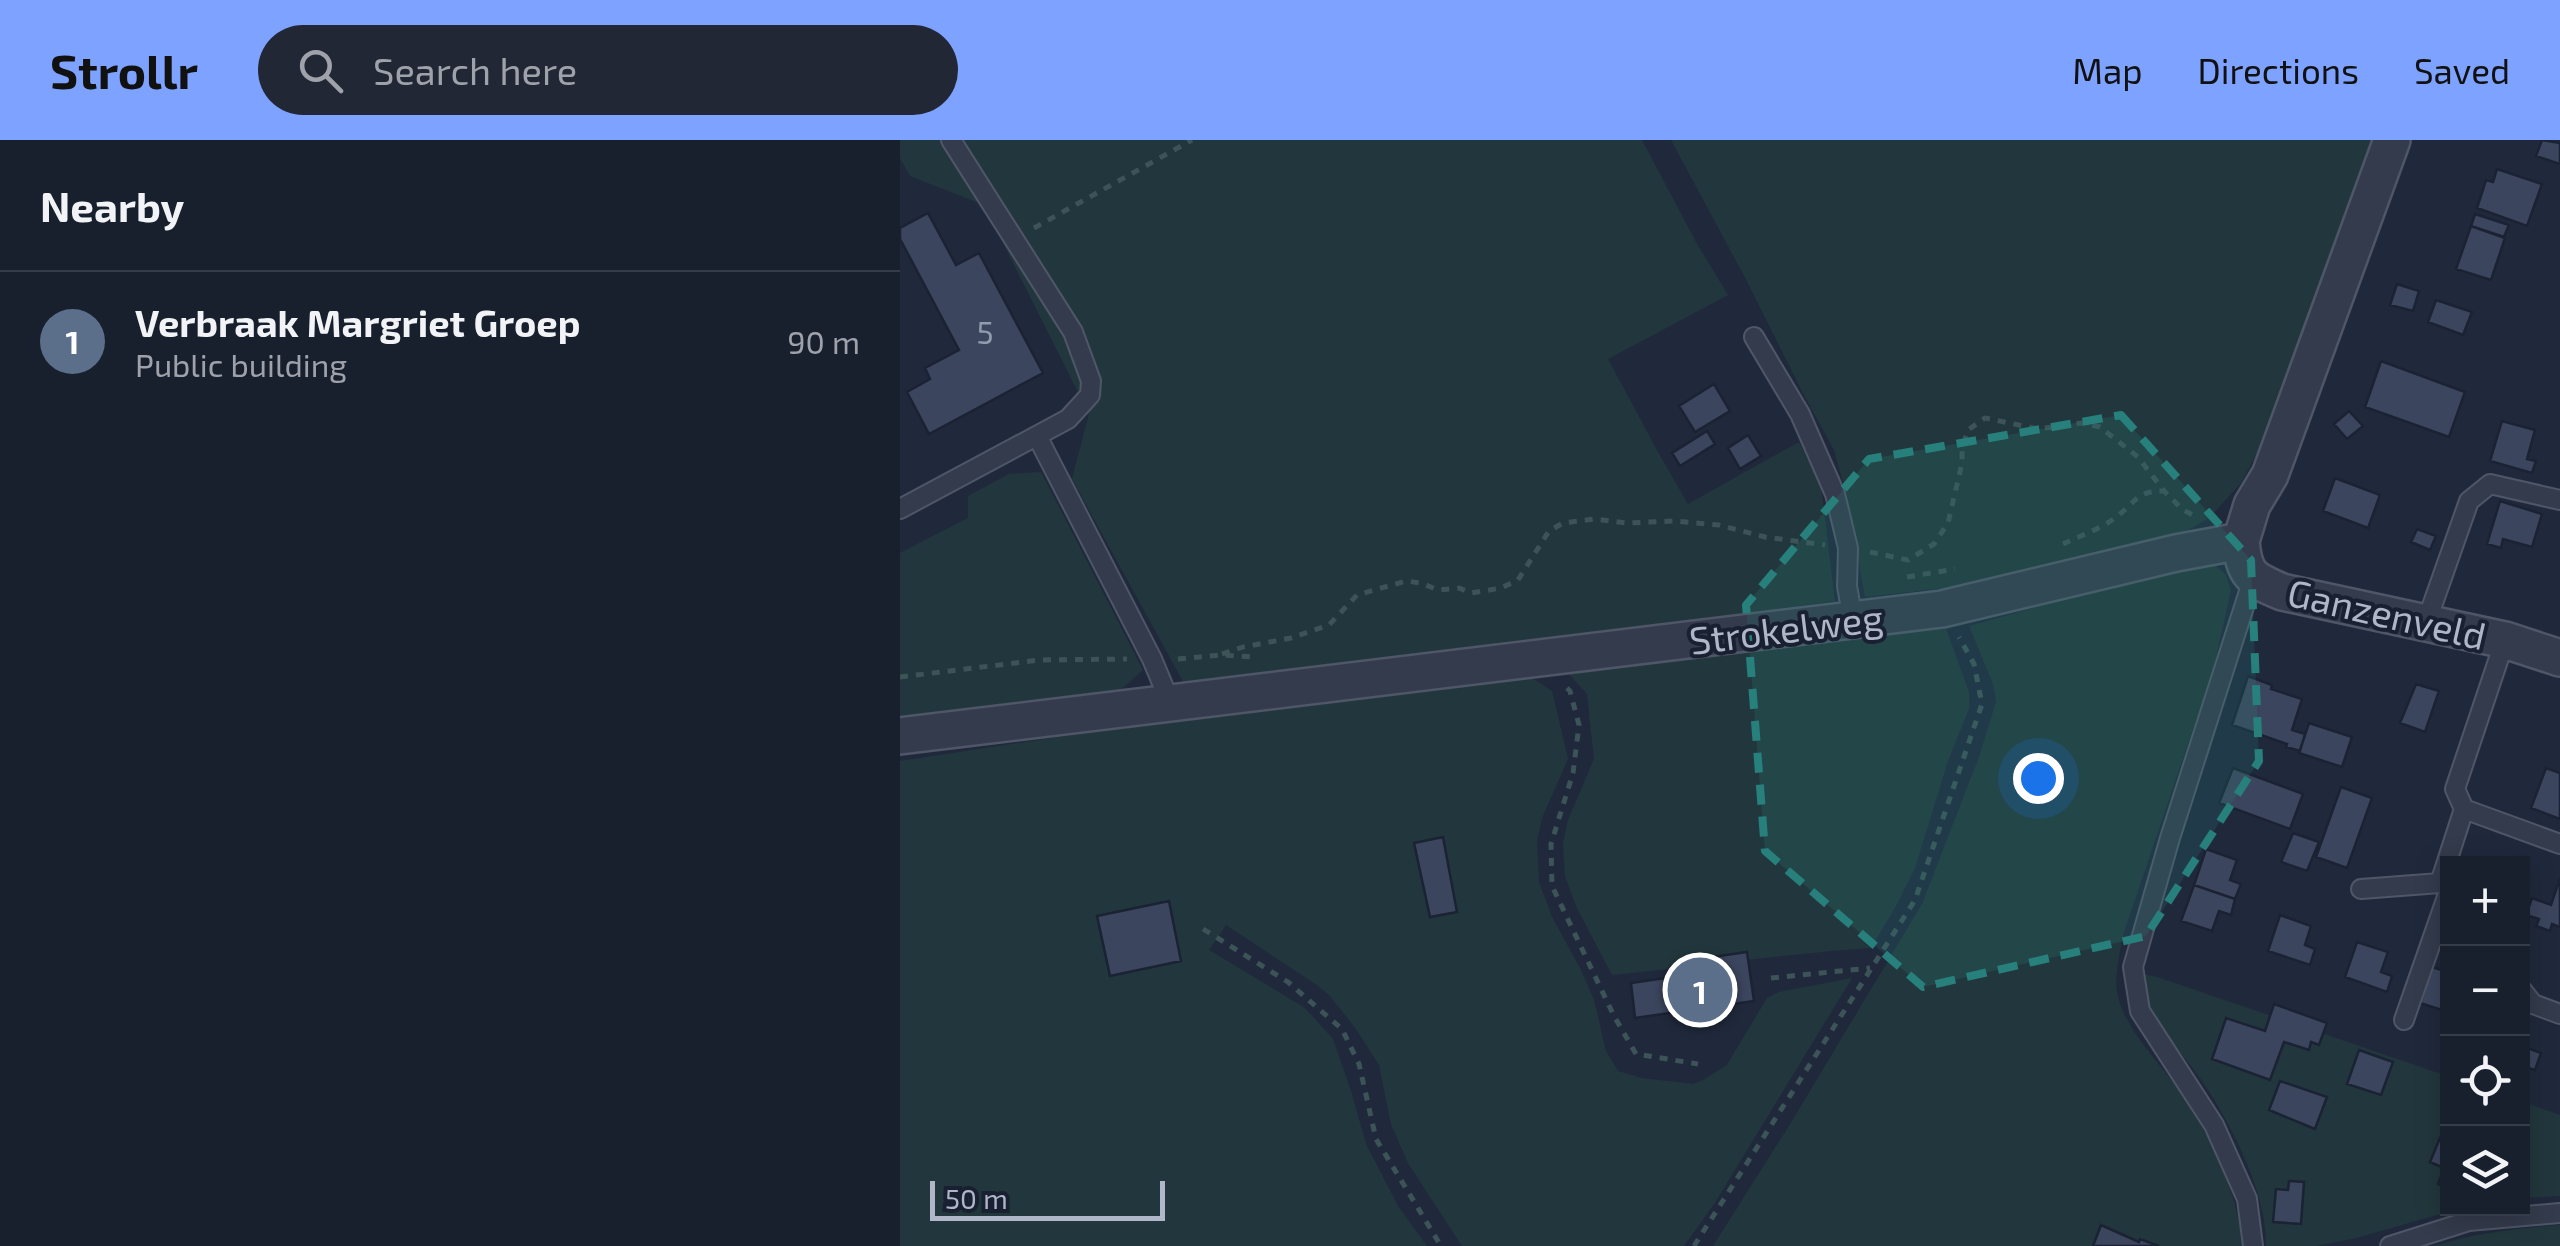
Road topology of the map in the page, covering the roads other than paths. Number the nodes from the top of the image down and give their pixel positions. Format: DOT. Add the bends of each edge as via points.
graph roads {
  1 [pos="951,140"];
  2 [pos="2392,140"];
  3 [pos="1754,337"];
  4 [pos="1038,436"];
  5 [pos="2560,500"];
  6 [pos="900,509"];
  7 [pos="2241,541"];
  8 [pos="2254,579"];
  9 [pos="1850,603"];
  10 [pos="2426,623"];
  11 [pos="2505,640"];
  12 [pos="2560,658"];
  13 [pos="1170,702"];
  14 [pos="900,736"];
  15 [pos="2464,809"];
  16 [pos="2560,844"];
  17 [pos="2453,856"];
  18 [pos="2440,888"];
  19 [pos="2361,889"];
  20 [pos="2440,904"];
  21 [pos="2530,1000"];
  22 [pos="2560,1014"];
  23 [pos="2404,1020"];
  24 [pos="2560,1212"];
  25 [pos="2253,1246"];
  26 [pos="2390,1246"];
  1 -- 4 [label="lane" via="1073,332 1091,381 1090,394 1068,419"];
  2 -- 7 [label="street"];
  3 -- 9 [label="lane" via="1800,414 1835,494 1848,548"];
  4 -- 6 [label="lane"];
  4 -- 13 [label="lane"];
  5 -- 10 [label="lane" via="2490,484 2470,501"];
  7 -- 8 [label="street, Ganzenveld" via="2243,563"];
  7 -- 9 [label="street, Strokelweg" via="1942,609"];
  8 -- 10 [label="street, Ganzenveld" via="2282,592"];
  8 -- 25 [label="lane" via="2133,967 2140,1012 2214,1124 2248,1199"];
  9 -- 13 [label="street, Strokelweg" via="1536,658"];
  10 -- 11 [label="street, Ganzenveld"];
  11 -- 12 [label="street, Ganzenveld"];
  11 -- 15 [label="lane" via="2456,790"];
  13 -- 14 [label="street, Strokelweg"];
  15 -- 16 [label="lane"];
  15 -- 17 [label="lane"];
  18 -- 19 [label="lane"];
  20 -- 23 [label="lane"];
  21 -- 22 [label="lane"];
  24 -- 26 [label="lane" via="2469,1221"];
}
